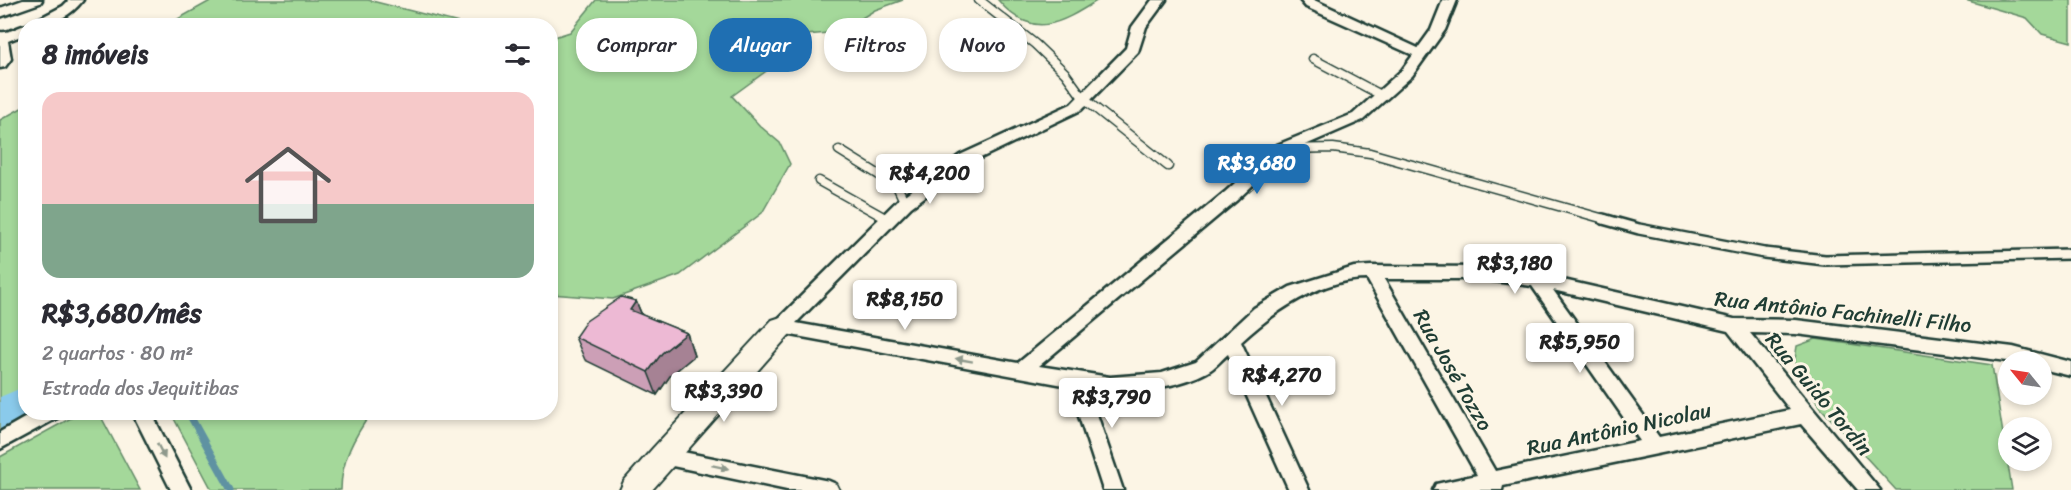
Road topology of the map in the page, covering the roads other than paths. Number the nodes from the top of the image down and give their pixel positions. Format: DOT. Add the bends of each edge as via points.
graph roads {
  1 [pos="34,0"];
  2 [pos="76,0"];
  3 [pos="979,0"];
  4 [pos="1159,0"];
  5 [pos="1307,0"];
  6 [pos="1450,0"];
  7 [pos="0,13"];
  8 [pos="49,18"];
  9 [pos="18,32"];
  10 [pos="1,38"];
  11 [pos="1421,54"];
  12 [pos="1313,59"];
  13 [pos="0,64"];
  14 [pos="1381,95"];
  15 [pos="1084,99"];
  16 [pos="1282,149"];
  17 [pos="839,150"];
  18 [pos="1168,166"];
  19 [pos="819,181"];
  20 [pos="905,202"];
  21 [pos="887,219"];
  22 [pos="2071,254"];
  23 [pos="1371,272"];
  24 [pos="1537,280"];
  25 [pos="1734,326"];
  26 [pos="781,327"];
  27 [pos="1231,340"];
  28 [pos="2071,369"];
  29 [pos="1022,370"];
  30 [pos="1076,379"];
  31 [pos="1805,415"];
  32 [pos="38,420"];
  33 [pos="145,420"];
  34 [pos="0,441"];
  35 [pos="1654,446"];
  36 [pos="663,456"];
  37 [pos="1493,485"];
  38 [pos="182,490"];
  39 [pos="634,490"];
  40 [pos="830,490"];
  41 [pos="1113,490"];
  42 [pos="1299,490"];
  43 [pos="1443,490"];
  44 [pos="1870,490"];
  1 -- 7 [label="street"];
  2 -- 8 [label="street"];
  3 -- 15 [label="lane" via="1035,44 1065,73"];
  4 -- 15 [label="street" via="1139,27 1133,49"];
  5 -- 11 [label="street"];
  6 -- 11 [label="street" via="1438,30"];
  9 -- 10 [label="street"];
  10 -- 13 [label="street" via="4,59"];
  11 -- 14 [label="street"];
  12 -- 14 [label="lane"];
  14 -- 16 [label="street" via="1358,117"];
  15 -- 18 [label="lane"];
  15 -- 20 [label="street" via="1063,114 965,159"];
  16 -- 22 [label="lane" via="1333,148 1370,153 1628,226 1764,253 1825,260"];
  16 -- 29 [label="street"];
  17 -- 20 [label="lane" via="897,186"];
  19 -- 21 [label="lane"];
  20 -- 21 [label="street"];
  21 -- 26 [label="street"];
  23 -- 24 [label="street, Rua Antônio Fachinelli Filho" via="1479,273"];
  23 -- 27 [label="street, Rua Antônio Fachinelli Filho" via="1354,273 1296,292 1260,313"];
  23 -- 37 [label="street, Rua José Tozzo"];
  24 -- 25 [label="street, Rua Antônio Fachinelli Filho"];
  24 -- 35 [label="street"];
  25 -- 28 [label="street, Rua Antônio Fachinelli Filho" via="1796,327 2001,352"];
  25 -- 31 [label="street, Rua Guido Tordin"];
  29 -- 26 [label="street, Rua Antônio Fachinelli Filho, one-way"];
  26 -- 36 [label="street"];
  27 -- 30 [label="street, Rua Antônio Fachinelli Filho" via="1202,367 1162,380 1110,384"];
  27 -- 42 [label="street"];
  29 -- 30 [label="street, Rua Antônio Fachinelli Filho"];
  30 -- 41 [label="street"];
  31 -- 35 [label="street, Rua Antônio Nicolau"];
  31 -- 44 [label="street, Rua Guido Tordin"];
  32 -- 34 [label="street"];
  33 -- 38 [label="street, one-way"];
  35 -- 37 [label="street, Rua Antônio Nicolau"];
  36 -- 39 [label="street"];
  36 -- 40 [label="street, one-way"];
  37 -- 43 [label="street, Rua Antônio Nicolau"];
}
